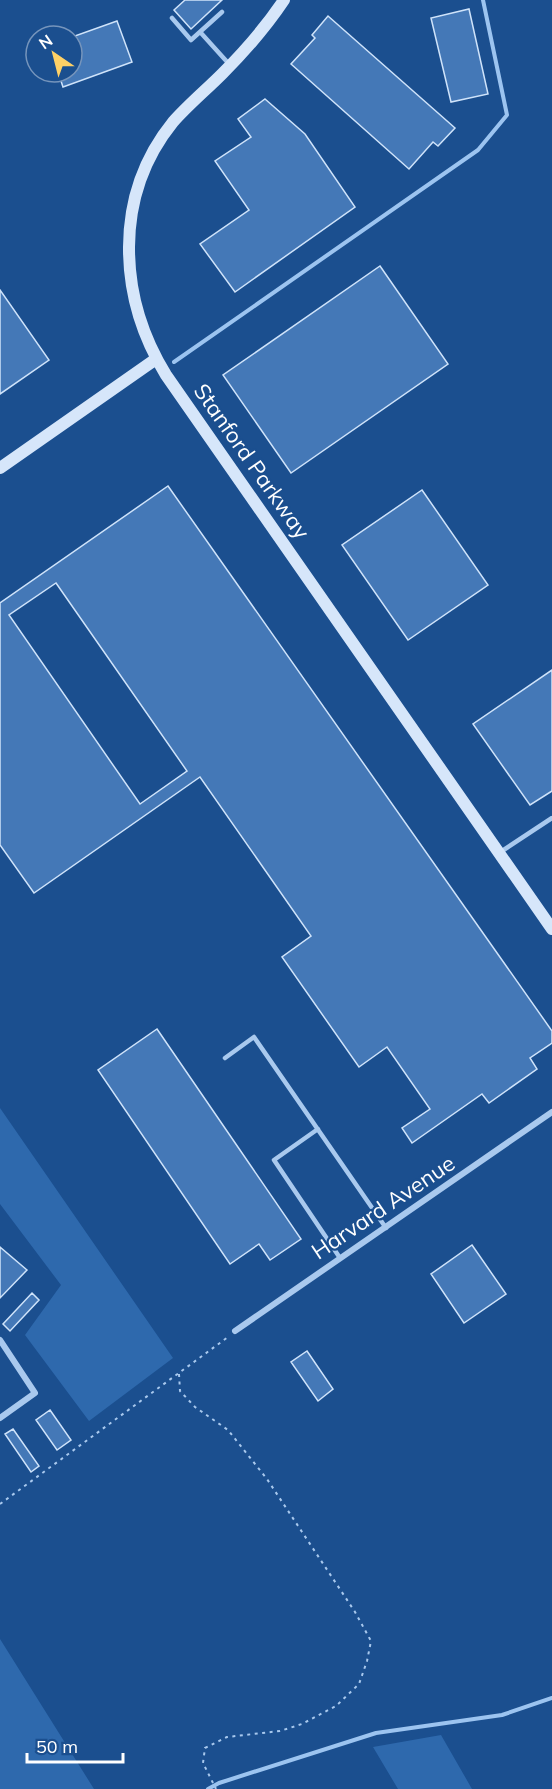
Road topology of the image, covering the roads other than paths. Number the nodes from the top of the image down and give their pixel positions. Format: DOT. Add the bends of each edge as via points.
graph roads {
  1 [pos="284,0"];
  2 [pos="222,12"];
  3 [pos="172,18"];
  4 [pos="201,33"];
  5 [pos="231,65"];
  6 [pos="156,358"];
  7 [pos="0,468"];
  8 [pos="552,818"];
  9 [pos="499,853"];
  10 [pos="552,929"];
  11 [pos="225,1058"];
  12 [pos="552,1112"];
  13 [pos="318,1129"];
  14 [pos="386,1228"];
  15 [pos="340,1258"];
  16 [pos="235,1332"];
  17 [pos="0,1340"];
  18 [pos="0,1418"];
  1 -- 5 [label="street, Stanford Parkway"];
  2 -- 4 [label="lane"];
  3 -- 4 [label="lane" via="192,40"];
  4 -- 5 [label="lane"];
  5 -- 6 [label="street, Stanford Parkway" via="162,137 144,171 133,208 128,247 131,286 140,323"];
  6 -- 7 [label="street"];
  6 -- 9 [label="street, Stanford Parkway"];
  8 -- 9 [label="lane"];
  9 -- 10 [label="street, Stanford Parkway"];
  11 -- 13 [label="lane" via="254,1036"];
  12 -- 14 [label="street, Harvard Avenue"];
  13 -- 14 [label="lane"];
  13 -- 15 [label="lane" via="274,1160"];
  14 -- 15 [label="street, Harvard Avenue"];
  15 -- 16 [label="street, Harvard Avenue"];
  17 -- 18 [label="street" via="35,1393"];
}
